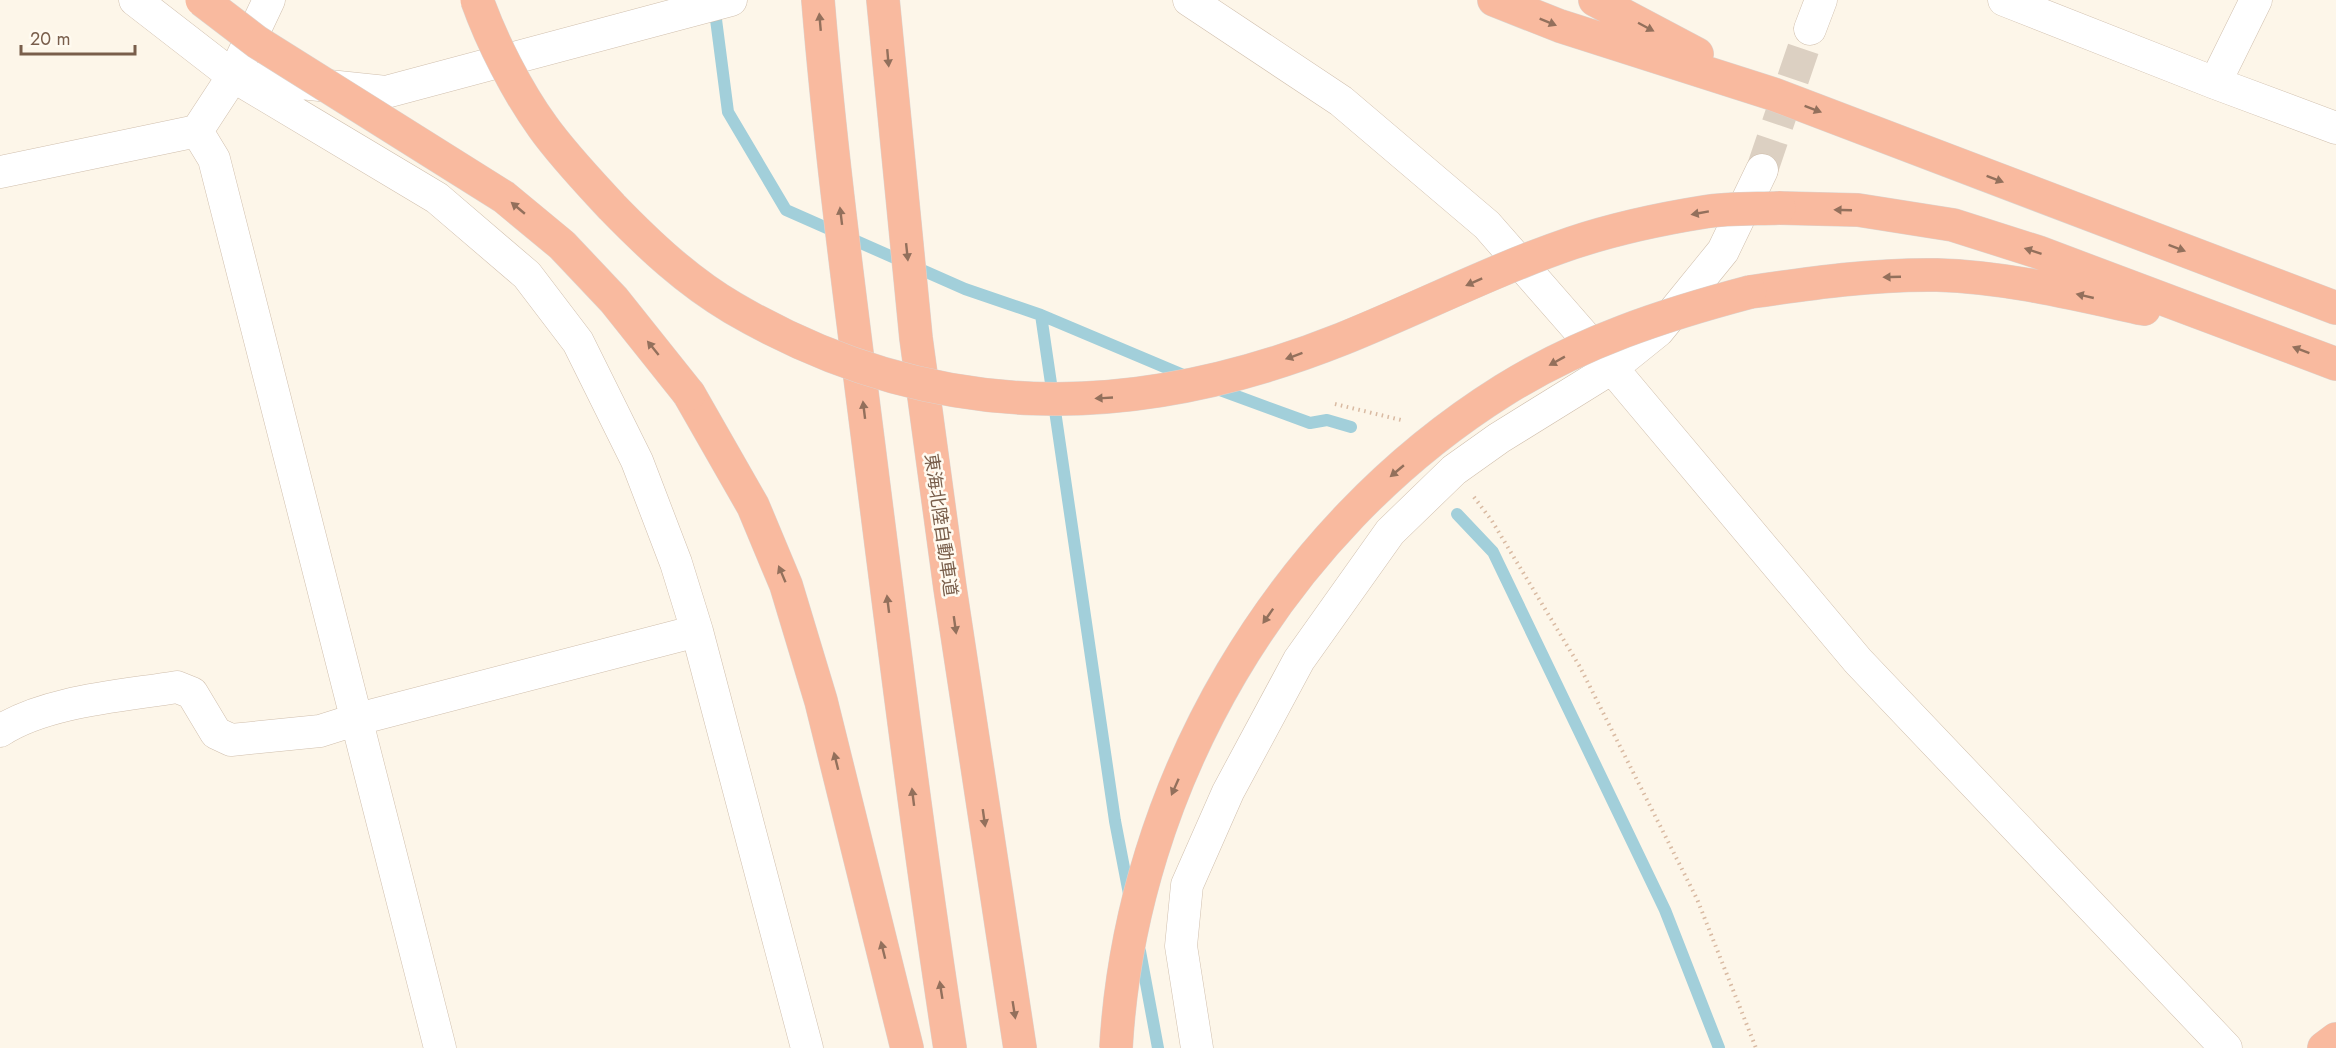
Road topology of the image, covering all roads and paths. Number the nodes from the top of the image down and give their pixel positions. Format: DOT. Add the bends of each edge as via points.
graph roads {
  1 [pos="135,0"];
  2 [pos="202,0"];
  3 [pos="269,0"];
  4 [pos="477,0"];
  5 [pos="731,0"];
  6 [pos="818,0"];
  7 [pos="883,0"];
  8 [pos="1189,0"];
  9 [pos="1494,0"];
  10 [pos="1595,0"];
  11 [pos="1821,0"];
  12 [pos="2004,0"];
  13 [pos="2256,0"];
  14 [pos="1810,29"];
  15 [pos="233,76"];
  16 [pos="2215,83"];
  17 [pos="1773,94"];
  18 [pos="2336,128"];
  19 [pos="197,131"];
  20 [pos="1762,170"];
  21 [pos="0,172"];
  22 [pos="2336,308"];
  23 [pos="2265,336"];
  24 [pos="2336,364"];
  25 [pos="1612,368"];
  26 [pos="1335,404"];
  27 [pos="1409,427"];
  28 [pos="1454,470"];
  29 [pos="697,631"];
  30 [pos="358,719"];
  31 [pos="0,730"];
  32 [pos="2336,1041"];
  33 [pos="440,1048"];
  34 [pos="807,1048"];
  35 [pos="907,1048"];
  36 [pos="950,1048"];
  37 [pos="1020,1048"];
  38 [pos="1116,1048"];
  39 [pos="1197,1048"];
  40 [pos="1756,1048"];
  41 [pos="2226,1048"];
  42 [pos="2325,1048"];
  1 -- 15 [label="street"];
  35 -- 2 [label="highway, one-way, bridge" via="821,702 786,585 753,506 689,394 614,300 562,245 504,197 257,42"];
  3 -- 15 [label="street"];
  23 -- 4 [label="highway, one-way, bridge" via="2038,252 1953,225 1858,210 1779,208 1707,212 1574,242 1278,362 1165,391 1043,400 936,387 822,353 770,329 669,263 585,178 542,126 510,72"];
  5 -- 15 [label="street" via="386,92"];
  36 -- 6 [label="highway, one-way" via="852,315"];
  7 -- 37 [label="highway, 東海北陸自動車道, one-way" via="916,338"];
  8 -- 25 [label="street" via="1341,101 1486,225"];
  9 -- 17 [label="highway, one-way" via="1560,26"];
  10 -- 17 [label="highway, one-way"];
  11 -- 14 [label="street"];
  12 -- 16 [label="street"];
  13 -- 16 [label="street"];
  15 -- 19 [label="street"];
  15 -- 29 [label="street" via="437,198 527,275 578,342 637,461"];
  16 -- 18 [label="street"];
  17 -- 22 [label="highway, one-way"];
  19 -- 21 [label="street"];
  19 -- 30 [label="street" via="214,159"];
  20 -- 25 [label="street" via="1723,250 1658,331"];
  24 -- 23 [label="highway, one-way"];
  23 -- 38 [label="highway, one-way, bridge" via="2032,284 1937,275 1836,279 1750,292 1627,329 1566,356 1505,390 1390,476 1338,528 1288,587 1241,655 1205,720 1169,802 1144,881 1126,960"];
  25 -- 28 [label="street"];
  25 -- 41 [label="street" via="1858,661"];
  26 -- 27 [label="path" via="1401,420"];
  28 -- 39 [label="street" via="1390,532 1299,660 1228,792 1187,885 1181,946"];
  28 -- 40 [label="path" via="1492,521 1580,667 1697,899"];
  29 -- 30 [label="street"];
  29 -- 34 [label="street"];
  30 -- 31 [label="street" via="320,731 231,740 216,733 192,693 177,687 48,709"];
  30 -- 33 [label="street"];
  32 -- 42 [label="highway"];
}
